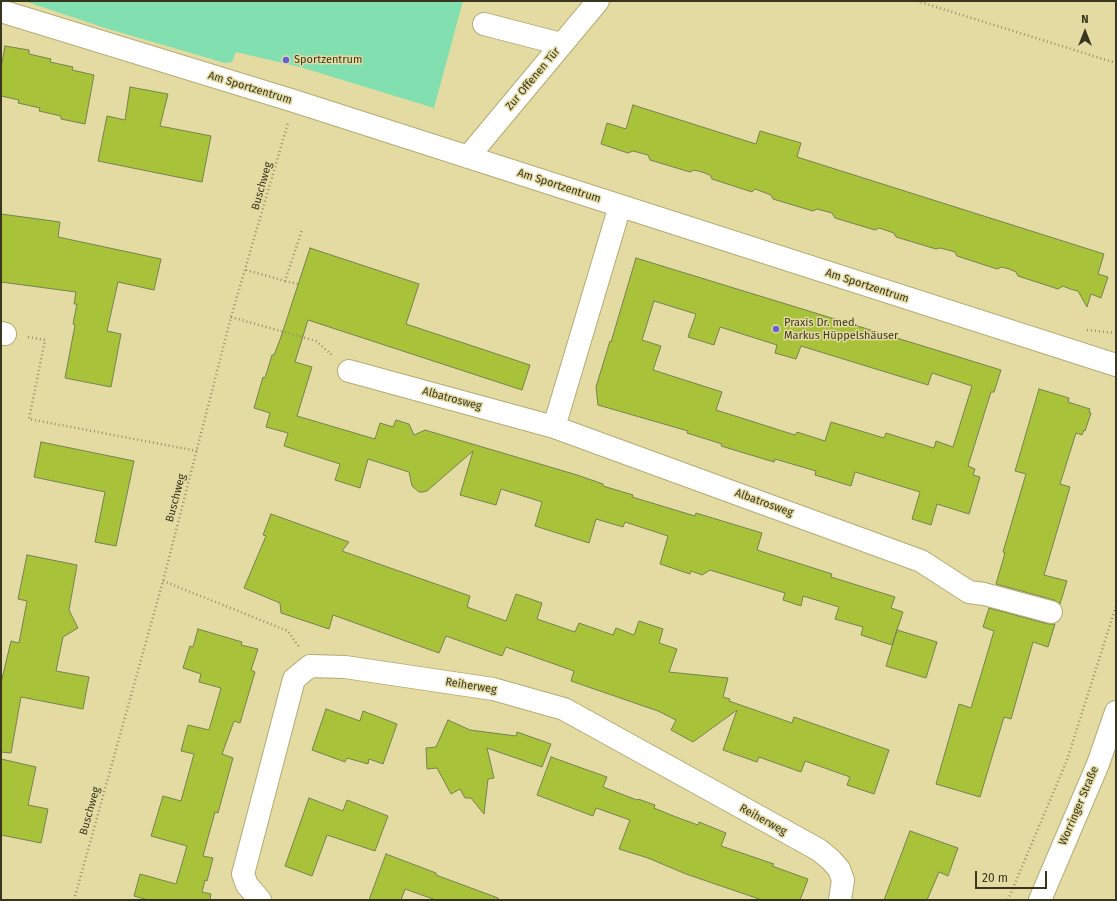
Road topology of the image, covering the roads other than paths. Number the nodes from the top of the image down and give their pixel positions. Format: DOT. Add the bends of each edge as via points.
graph roads {
  1 [pos="598,1"];
  2 [pos="1,11"];
  3 [pos="484,24"];
  4 [pos="561,44"];
  5 [pos="468,157"];
  6 [pos="620,206"];
  7 [pos="1116,365"];
  8 [pos="349,371"];
  9 [pos="554,427"];
  10 [pos="1051,612"];
  11 [pos="1116,712"];
  12 [pos="260,900"];
  13 [pos="840,900"];
  14 [pos="1040,900"];
  1 -- 4 [label="street, Zur Offenen Tür"];
  2 -- 5 [label="street, Am Sportzentrum"];
  3 -- 4 [label="street"];
  4 -- 5 [label="street, Zur Offenen Tür"];
  5 -- 6 [label="street, Am Sportzentrum"];
  6 -- 7 [label="street, Am Sportzentrum"];
  6 -- 9 [label="street"];
  8 -- 9 [label="street, Albatrosweg"];
  9 -- 10 [label="street, Albatrosweg" via="921,561 969,592"];
  11 -- 14 [label="street, Worringer Straße" via="1098,764"];
  12 -- 13 [label="street, Reiherweg" via="247,885 243,874 294,679 310,666 345,667 493,689 564,709 819,850 839,869 843,880"];
}
